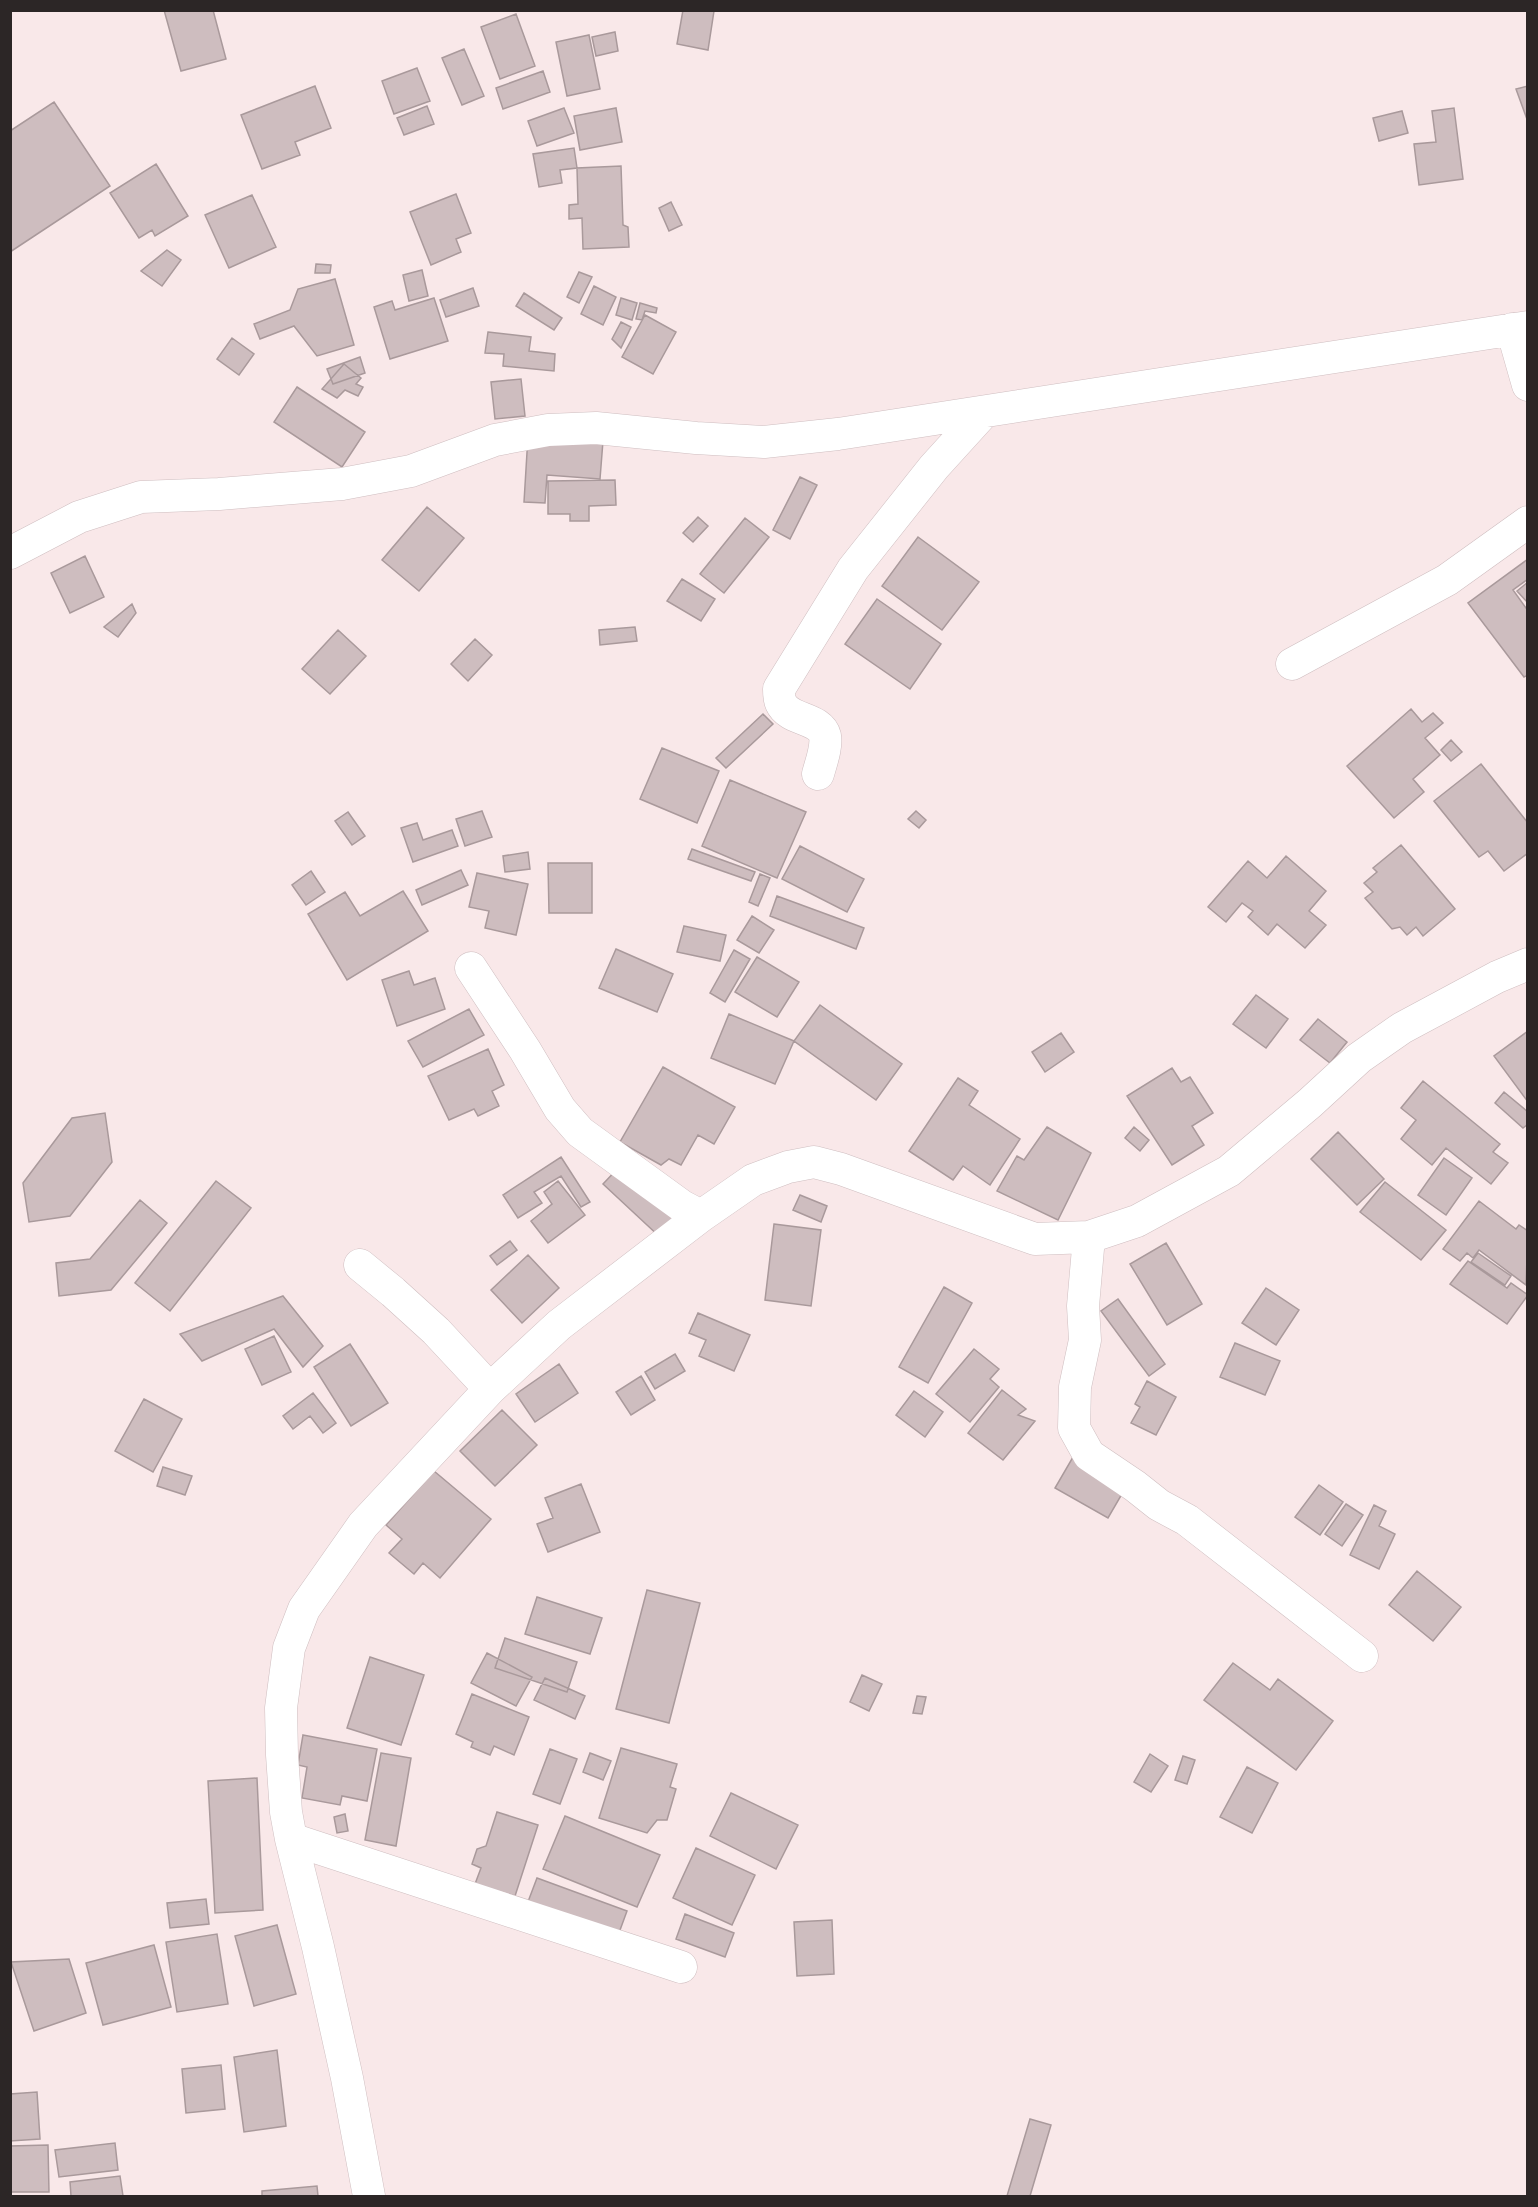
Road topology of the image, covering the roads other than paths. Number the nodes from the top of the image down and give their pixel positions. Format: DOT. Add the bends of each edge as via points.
graph roads {
  1 [pos="1520,328"];
  2 [pos="1527,386"];
  3 [pos="984,412"];
  4 [pos="1527,522"];
  5 [pos="10,553"];
  6 [pos="1292,664"];
  7 [pos="818,774"];
  8 [pos="1527,964"];
  9 [pos="471,968"];
  10 [pos="700,1216"];
  11 [pos="1089,1237"];
  12 [pos="360,1265"];
  13 [pos="490,1389"];
  14 [pos="1362,1656"];
  15 [pos="291,1839"];
  16 [pos="681,1967"];
  17 [pos="369,2196"];
  1 -- 2 [label="street"];
  1 -- 3 [label="street"];
  3 -- 5 [label="street" via="764,442 596,428 548,430 495,440 411,471 342,484 141,497 79,518"];
  3 -- 7 [label="street" via="934,467 853,569 779,688 781,703 788,712 820,727 825,736"];
  4 -- 6 [label="street" via="1447,580"];
  8 -- 11 [label="street" via="1402,1028 1359,1058 1229,1171 1137,1221"];
  9 -- 10 [label="street" via="560,1110 580,1132"];
  10 -- 11 [label="street" via="753,1179 814,1162 1035,1239"];
  10 -- 13 [label="street" via="559,1325"];
  11 -- 14 [label="street" via="1083,1306 1085,1340 1075,1387 1074,1428 1089,1455 1187,1520"];
  12 -- 13 [label="street" via="436,1331"];
  13 -- 15 [label="street" via="363,1525 304,1609 289,1648 281,1708"];
  15 -- 16 [label="street"];
  15 -- 17 [label="street" via="347,2078"];
}
